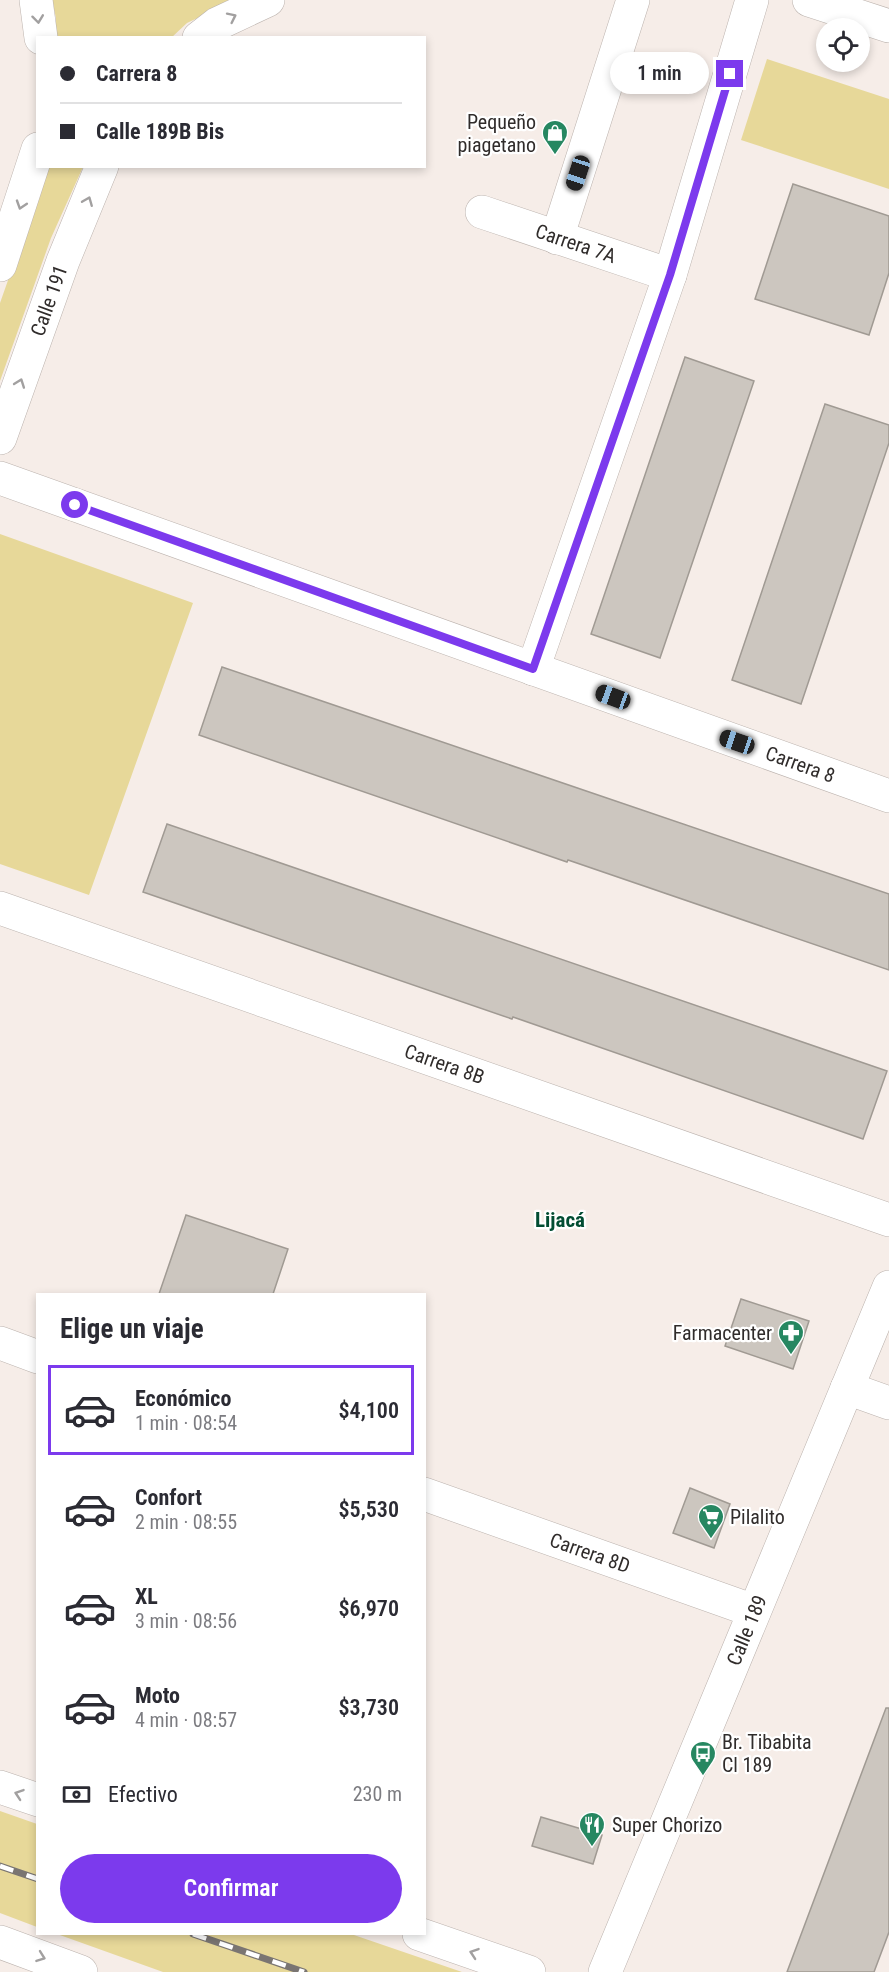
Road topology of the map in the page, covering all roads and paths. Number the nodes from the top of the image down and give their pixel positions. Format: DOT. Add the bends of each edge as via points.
graph roads {
  1 [pos="36,0"];
  2 [pos="268,0"];
  3 [pos="633,0"];
  4 [pos="752,0"];
  5 [pos="809,0"];
  6 [pos="889,26"];
  7 [pos="41,36"];
  8 [pos="202,36"];
  9 [pos="36,155"];
  10 [pos="101,168"];
  11 [pos="482,212"];
  12 [pos="557,238"];
  13 [pos="0,265"];
  14 [pos="670,275"];
  15 [pos="0,438"];
  16 [pos="0,478"];
  17 [pos="533,669"];
  18 [pos="889,796"];
  19 [pos="0,908"];
  20 [pos="889,1220"];
  21 [pos="889,1287"];
  22 [pos="0,1343"];
  23 [pos="36,1356"];
  24 [pos="847,1388"];
  25 [pos="889,1403"];
  26 [pos="426,1495"];
  27 [pos="754,1611"];
  28 [pos="0,1787"];
  29 [pos="36,1799"];
  30 [pos="422,1935"];
  31 [pos="0,1942"];
  32 [pos="81,1972"];
  33 [pos="529,1972"];
  34 [pos="604,1972"];
  1 -- 7 [label="street, one-way"];
  8 -- 2 [label="street, one-way"];
  3 -- 12 [label="street"];
  4 -- 14 [label="street"];
  5 -- 6 [label="street"];
  9 -- 13 [label="street, one-way"];
  15 -- 10 [label="street, Calle 191, one-way" via="63,261"];
  11 -- 12 [label="street, Carrera 7A"];
  12 -- 14 [label="street, Carrera 7A"];
  14 -- 17 [label="street"];
  16 -- 17 [label="street, Carrera 8"];
  17 -- 18 [label="street, Carrera 8"];
  19 -- 20 [label="street, Carrera 8B"];
  21 -- 24 [label="street, Calle 189"];
  22 -- 23 [label="street"];
  24 -- 25 [label="street"];
  24 -- 27 [label="street, Calle 189"];
  26 -- 27 [label="street, Carrera 8D"];
  27 -- 34 [label="street, Calle 189"];
  29 -- 28 [label="street, one-way"];
  33 -- 30 [label="street, one-way"];
  31 -- 32 [label="street, one-way"];
}
